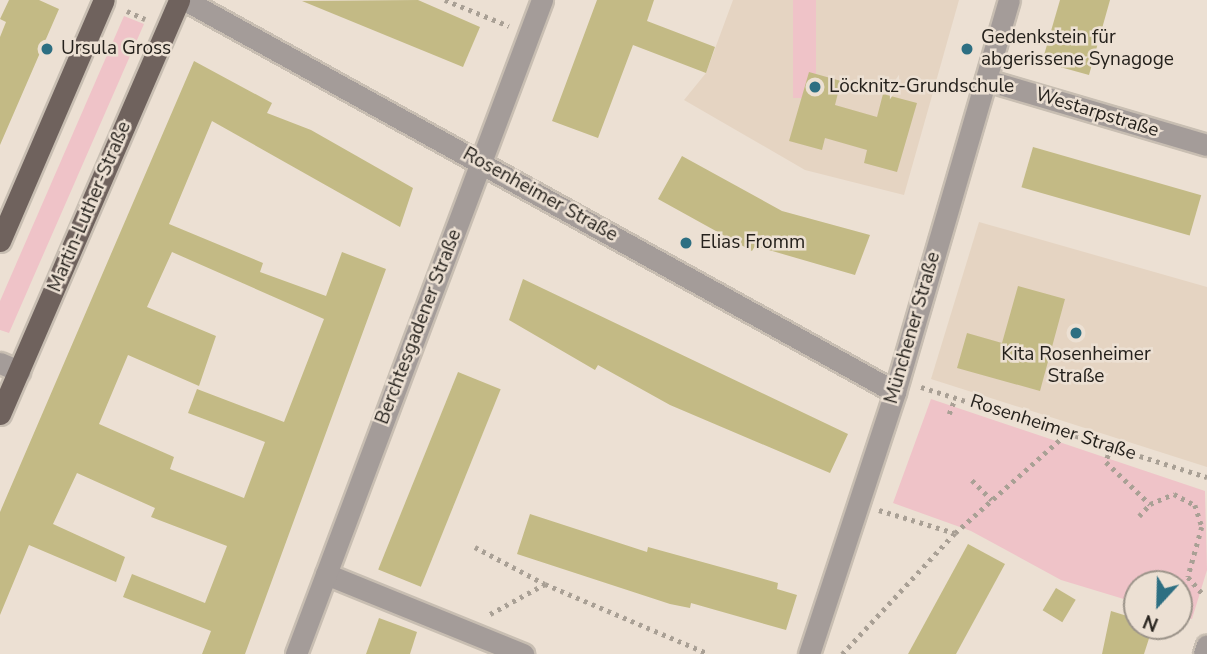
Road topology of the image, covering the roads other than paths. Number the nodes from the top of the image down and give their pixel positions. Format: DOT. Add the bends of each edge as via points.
graph roads {
  1 [pos="104,0"];
  2 [pos="179,0"];
  3 [pos="185,0"];
  4 [pos="542,0"];
  5 [pos="1009,0"];
  6 [pos="986,80"];
  7 [pos="1207,145"];
  8 [pos="481,162"];
  9 [pos="0,241"];
  10 [pos="9,367"];
  11 [pos="896,386"];
  12 [pos="0,414"];
  13 [pos="326,574"];
  14 [pos="1207,645"];
  15 [pos="296,654"];
  16 [pos="523,654"];
  17 [pos="809,654"];
  18 [pos="1204,654"];
  1 -- 9 [label="main road"];
  2 -- 10 [label="main road, Martin-Luther-Straße"];
  3 -- 8 [label="street, Rosenheimer Straße"];
  4 -- 8 [label="street, Berchtesgadener Straße"];
  5 -- 6 [label="street, Münchener Straße"];
  6 -- 7 [label="street, Westarpstraße"];
  6 -- 11 [label="street, Münchener Straße"];
  8 -- 11 [label="street, Rosenheimer Straße"];
  8 -- 13 [label="street, Berchtesgadener Straße"];
  10 -- 12 [label="main road, Martin-Luther-Straße"];
  11 -- 17 [label="street, Münchener Straße"];
  13 -- 15 [label="street, Berchtesgadener Straße"];
  13 -- 16 [label="street"];
  14 -- 18 [label="street"];
}
